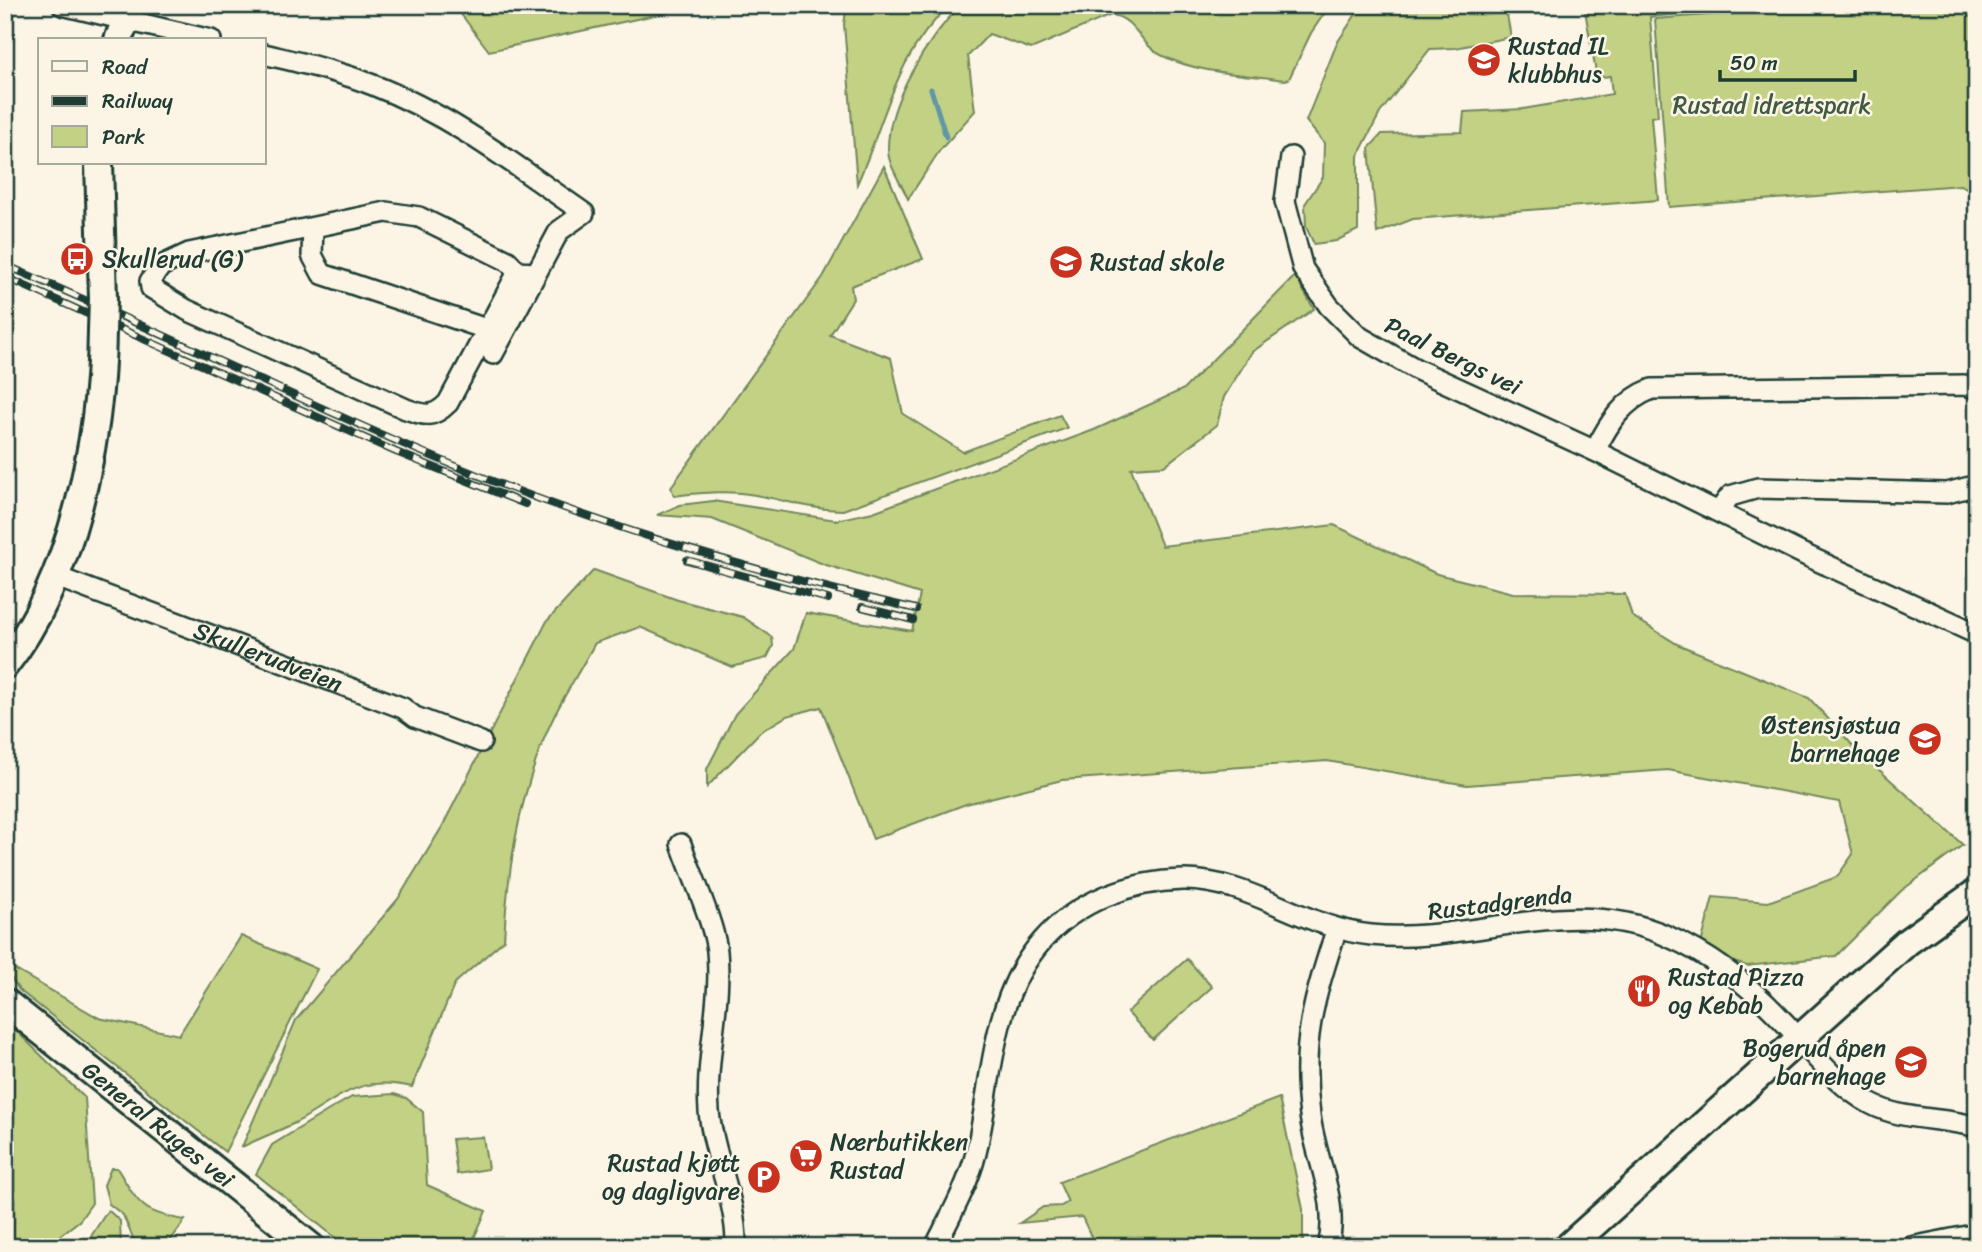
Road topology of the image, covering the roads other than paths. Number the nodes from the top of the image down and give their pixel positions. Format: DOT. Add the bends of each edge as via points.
graph roads {
  1 [pos="62,5"];
  2 [pos="125,22"];
  3 [pos="201,38"];
  4 [pos="266,55"];
  5 [pos="1291,157"];
  6 [pos="99,164"];
  7 [pos="313,228"];
  8 [pos="527,272"];
  9 [pos="486,329"];
  10 [pos="493,354"];
  11 [pos="1977,388"];
  12 [pos="1595,451"];
  13 [pos="1977,485"];
  14 [pos="1719,511"];
  15 [pos="54,576"];
  16 [pos="1977,634"];
  17 [pos="5,665"];
  18 [pos="481,742"];
  19 [pos="681,844"];
  20 [pos="1977,892"];
  21 [pos="1336,931"];
  22 [pos="5,1002"];
  23 [pos="1799,1039"];
  24 [pos="1971,1123"];
  25 [pos="1977,1234"];
  26 [pos="311,1247"];
  27 [pos="736,1247"];
  28 [pos="935,1247"];
  29 [pos="1328,1247"];
  30 [pos="1568,1247"];
  31 [pos="1911,1247"];
  1 -- 2 [label="street"];
  2 -- 3 [label="street"];
  4 -- 8 [label="street" via="372,85 413,103 506,156 584,213 561,227"];
  5 -- 12 [label="street, Paal Bergs vei" via="1285,201 1303,269 1346,324 1416,369"];
  6 -- 15 [label="main road, bridge" via="100,382 89,459"];
  7 -- 8 [label="street" via="386,212 411,215"];
  7 -- 9 [label="street" via="312,255 322,274"];
  7 -- 9 [label="street" via="189,253 161,267 150,281 151,288 187,310 430,416 448,403"];
  8 -- 9 [label="street"];
  8 -- 10 [label="street" via="527,295"];
  11 -- 12 [label="street" via="1652,389 1628,402 1608,424"];
  12 -- 14 [label="street, Paal Bergs vei"];
  13 -- 14 [label="street" via="1947,493 1758,488 1730,496"];
  14 -- 16 [label="street, Paal Bergs vei"];
  15 -- 17 [label="main road" via="30,628"];
  15 -- 18 [label="street, Skullerudveien"];
  19 -- 27 [label="street" via="717,948 718,1017 709,1109 733,1207"];
  20 -- 23 [label="main road" via="1907,942"];
  21 -- 23 [label="street, Rustadgrenda" via="1421,937 1561,917 1632,923 1709,958 1750,989"];
  21 -- 28 [label="street, Rustadgrenda" via="1230,886 1182,880 1124,889 1066,920 1029,958 1003,1008 975,1155"];
  21 -- 29 [label="street" via="1315,995 1305,1059 1310,1117 1332,1224"];
  22 -- 26 [label="main road, General Ruges vei"];
  23 -- 24 [label="street, Rustadgrenda" via="1848,1088 1874,1106 1908,1116"];
  23 -- 30 [label="main road"];
  25 -- 31 [label="street"];
}
